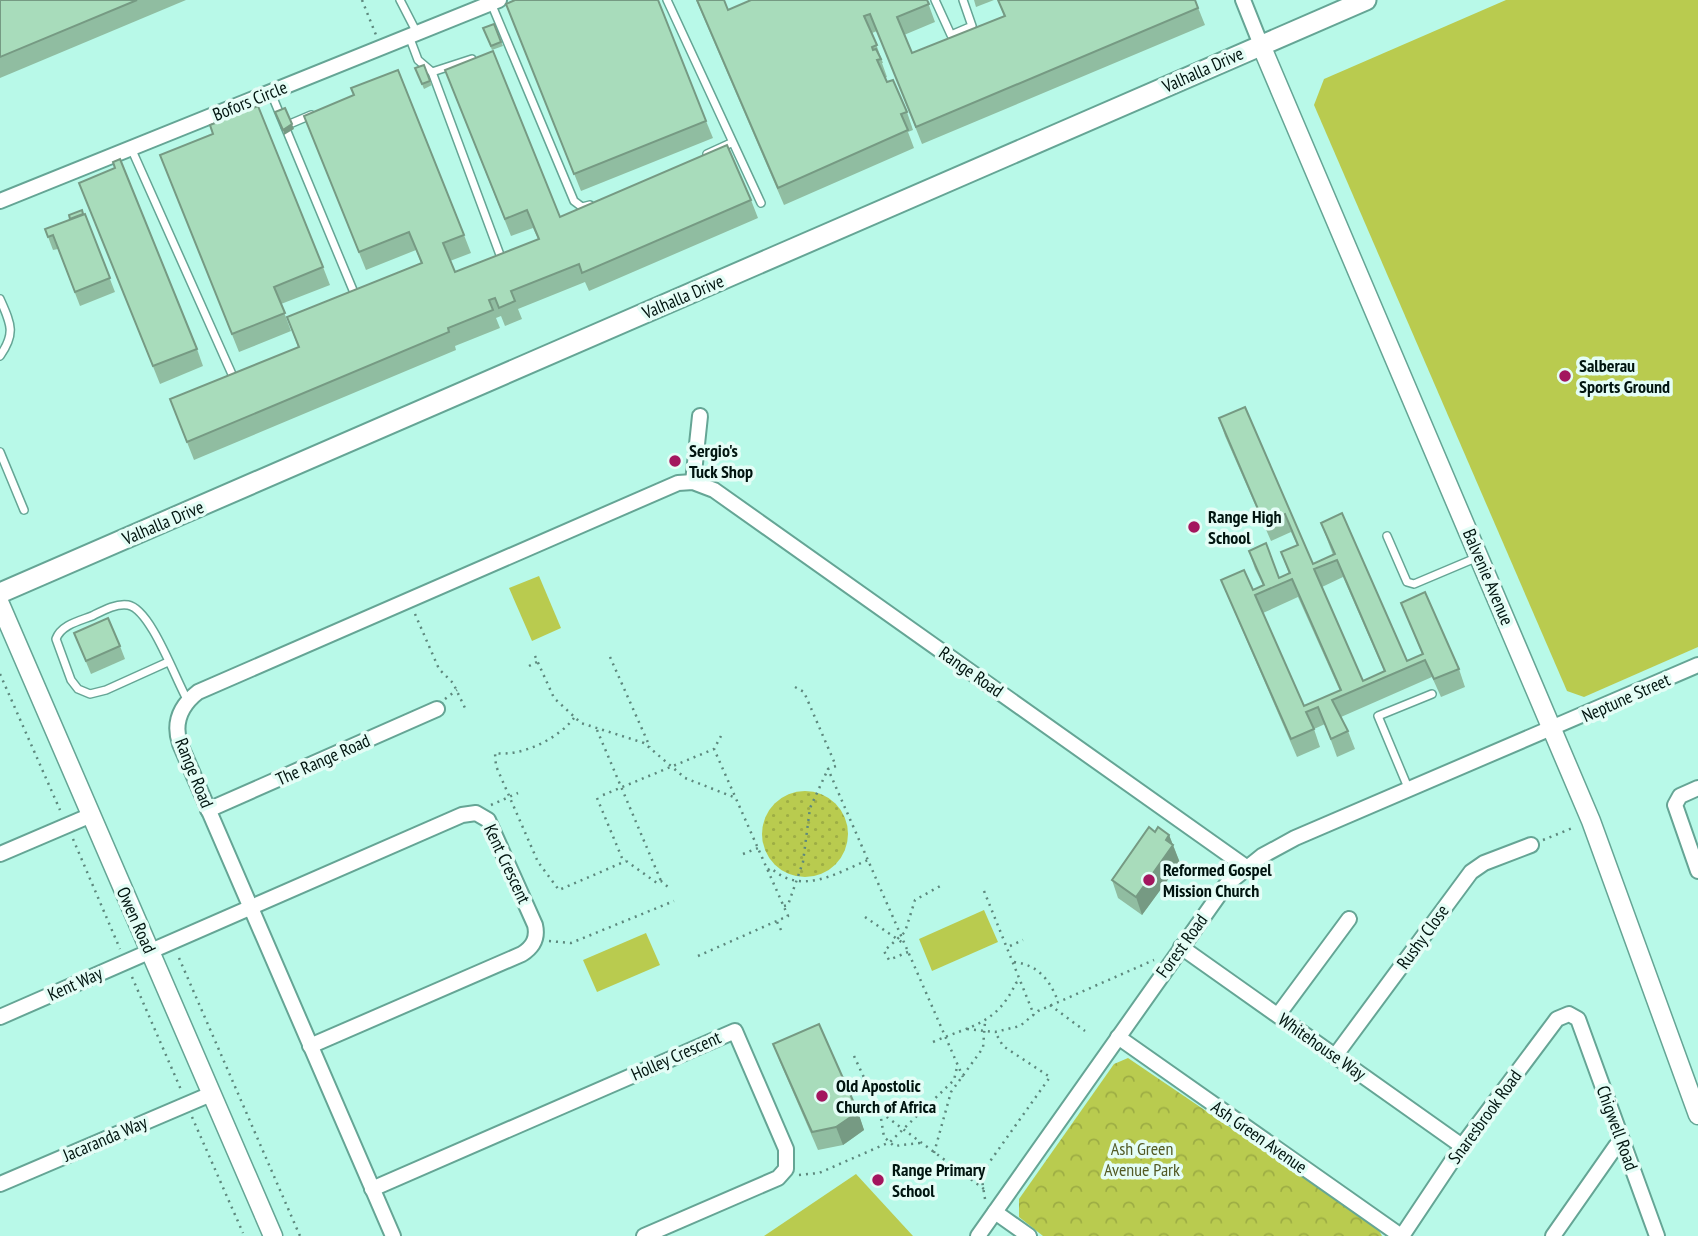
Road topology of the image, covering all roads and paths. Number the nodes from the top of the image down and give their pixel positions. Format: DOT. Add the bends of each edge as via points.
graph roads {
  1 [pos="362,0"];
  2 [pos="401,0"];
  3 [pos="667,0"];
  4 [pos="935,0"];
  5 [pos="963,0"];
  6 [pos="1243,0"];
  7 [pos="1366,0"];
  8 [pos="495,2"];
  9 [pos="413,35"];
  10 [pos="1261,45"];
  11 [pos="382,47"];
  12 [pos="472,59"];
  13 [pos="432,72"];
  14 [pos="270,92"];
  15 [pos="317,112"];
  16 [pos="285,126"];
  17 [pos="732,143"];
  18 [pos="131,148"];
  19 [pos="695,159"];
  20 [pos="0,201"];
  21 [pos="600,201"];
  22 [pos="761,204"];
  23 [pos="504,266"];
  24 [pos="367,290"];
  25 [pos="355,295"];
  26 [pos="0,299"];
  27 [pos="342,300"];
  28 [pos="0,356"];
  29 [pos="239,389"];
  30 [pos="700,416"];
  31 [pos="0,452"];
  32 [pos="694,482"];
  33 [pos="24,510"];
  34 [pos="1387,536"];
  35 [pos="1479,557"];
  36 [pos="0,593"];
  37 [pos="0,604"];
  38 [pos="414,611"];
  39 [pos="534,656"];
  40 [pos="610,657"];
  41 [pos="168,662"];
  42 [pos="537,662"];
  43 [pos="1698,665"];
  44 [pos="529,666"];
  45 [pos="0,674"];
  46 [pos="795,687"];
  47 [pos="1432,694"];
  48 [pos="188,701"];
  49 [pos="465,708"];
  50 [pos="437,709"];
  51 [pos="574,718"];
  52 [pos="1553,729"];
  53 [pos="597,730"];
  54 [pos="721,736"];
  55 [pos="650,747"];
  56 [pos="714,748"];
  57 [pos="673,767"];
  58 [pos="828,769"];
  59 [pos="1698,788"];
  60 [pos="622,789"];
  61 [pos="1409,790"];
  62 [pos="518,793"];
  63 [pos="603,795"];
  64 [pos="509,797"];
  65 [pos="597,797"];
  66 [pos="736,798"];
  67 [pos="488,807"];
  68 [pos="60,810"];
  69 [pos="208,810"];
  70 [pos="89,816"];
  71 [pos="1578,826"];
  72 [pos="71,836"];
  73 [pos="868,845"];
  74 [pos="1531,845"];
  75 [pos="862,847"];
  76 [pos="758,848"];
  77 [pos="0,854"];
  78 [pos="743,854"];
  79 [pos="868,860"];
  80 [pos="626,861"];
  81 [pos="1246,867"];
  82 [pos="768,870"];
  83 [pos="1698,871"];
  84 [pos="662,881"];
  85 [pos="795,881"];
  86 [pos="942,885"];
  87 [pos="668,887"];
  88 [pos="984,891"];
  89 [pos="674,901"];
  90 [pos="784,906"];
  91 [pos="251,909"];
  92 [pos="865,917"];
  93 [pos="1349,919"];
  94 [pos="777,921"];
  95 [pos="782,932"];
  96 [pos="901,936"];
  97 [pos="897,939"];
  98 [pos="535,940"];
  99 [pos="1023,940"];
  100 [pos="904,944"];
  101 [pos="1009,947"];
  102 [pos="1181,947"];
  103 [pos="150,952"];
  104 [pos="908,952"];
  105 [pos="121,953"];
  106 [pos="886,955"];
  107 [pos="698,956"];
  108 [pos="1160,957"];
  109 [pos="179,958"];
  110 [pos="882,961"];
  111 [pos="1014,962"];
  112 [pos="130,974"];
  113 [pos="1021,981"];
  114 [pos="1058,1002"];
  115 [pos="1050,1006"];
  116 [pos="1034,1015"];
  117 [pos="1278,1015"];
  118 [pos="0,1017"];
  119 [pos="1578,1019"];
  120 [pos="985,1022"];
  121 [pos="967,1029"];
  122 [pos="984,1031"];
  123 [pos="1085,1031"];
  124 [pos="995,1032"];
  125 [pos="945,1037"];
  126 [pos="1118,1037"];
  127 [pos="933,1042"];
  128 [pos="310,1046"];
  129 [pos="853,1056"];
  130 [pos="1335,1056"];
  131 [pos="957,1064"];
  132 [pos="963,1077"];
  133 [pos="182,1092"];
  134 [pos="211,1094"];
  135 [pos="880,1112"];
  136 [pos="191,1114"];
  137 [pos="1698,1115"];
  138 [pos="904,1129"];
  139 [pos="890,1142"];
  140 [pos="920,1143"];
  141 [pos="1623,1143"];
  142 [pos="1462,1146"];
  143 [pos="934,1153"];
  144 [pos="786,1169"];
  145 [pos="0,1184"];
  146 [pos="372,1188"];
  147 [pos="984,1189"];
  148 [pos="991,1210"];
  149 [pos="243,1233"];
  150 [pos="269,1235"];
  151 [pos="300,1236"];
  152 [pos="393,1236"];
  153 [pos="644,1236"];
  154 [pos="978,1236"];
  155 [pos="1029,1236"];
  156 [pos="1401,1236"];
  157 [pos="1553,1236"];
  158 [pos="1657,1236"];
  1 -- 11 [label="path"];
  2 -- 9 [label="lane"];
  3 -- 17 [label="lane"];
  4 -- 5 [label="lane" via="951,35 972,26"];
  6 -- 10 [label="street"];
  7 -- 10 [label="main road, Valhalla Drive"];
  8 -- 9 [label="street, Bofors Circle"];
  8 -- 21 [label="lane" via="574,201 582,207"];
  9 -- 11 [label="street, Bofors Circle"];
  9 -- 13 [label="lane" via="418,60"];
  10 -- 35 [label="street, Balvenie Avenue"];
  10 -- 36 [label="main road, Valhalla Drive"];
  11 -- 14 [label="street, Bofors Circle"];
  12 -- 13 [label="lane"];
  13 -- 23 [label="lane"];
  14 -- 16 [label="lane"];
  14 -- 18 [label="street, Bofors Circle"];
  15 -- 16 [label="lane"];
  16 -- 25 [label="lane"];
  17 -- 19 [label="lane"];
  17 -- 22 [label="lane"];
  18 -- 20 [label="street, Bofors Circle"];
  18 -- 29 [label="lane"];
  24 -- 25 [label="lane"];
  25 -- 27 [label="lane"];
  26 -- 28 [label="lane" via="11,331 10,342"];
  30 -- 32 [label="street"];
  31 -- 33 [label="lane"];
  32 -- 48 [label="street" via="666,488 198,692"];
  32 -- 81 [label="street, Range Road" via="714,490"];
  34 -- 35 [label="lane" via="1407,582 1414,584"];
  35 -- 52 [label="street, Balvenie Avenue"];
  37 -- 70 [label="street, Owen Road"];
  38 -- 49 [label="path" via="439,669 453,683"];
  39 -- 42 [label="path"];
  40 -- 55 [label="path"];
  41 -- 41 [label="lane" via="144,616 128,605 112,607 62,629 56,639 71,680 78,690 90,694"];
  41 -- 48 [label="lane"];
  42 -- 44 [label="path"];
  42 -- 51 [label="path" via="554,698"];
  43 -- 52 [label="street, Neptune Street"];
  45 -- 68 [label="path"];
  46 -- 58 [label="path" via="804,692 836,766"];
  47 -- 61 [label="lane" via="1378,716"];
  48 -- 69 [label="street, Range Road" via="178,716 177,736"];
  50 -- 69 [label="street, The Range Road"];
  51 -- 53 [label="path"];
  51 -- 64 [label="path" via="566,729 516,753 495,752"];
  52 -- 61 [label="street, Forest Road"];
  52 -- 137 [label="street, Balvenie Avenue"];
  53 -- 55 [label="path"];
  53 -- 60 [label="path"];
  54 -- 56 [label="path"];
  55 -- 57 [label="path"];
  56 -- 57 [label="path"];
  56 -- 66 [label="path"];
  57 -- 60 [label="path"];
  57 -- 66 [label="path" via="697,784"];
  58 -- 75 [label="path"];
  58 -- 85 [label="path" via="810,808 806,850"];
  59 -- 83 [label="street" via="1680,796 1675,805"];
  60 -- 63 [label="path"];
  60 -- 84 [label="path"];
  61 -- 81 [label="street, Forest Road" via="1295,838"];
  62 -- 64 [label="path"];
  64 -- 67 [label="path"];
  64 -- 80 [label="path" via="538,862 559,890"];
  65 -- 80 [label="path"];
  66 -- 76 [label="path"];
  69 -- 91 [label="street, Range Road"];
  70 -- 77 [label="street"];
  70 -- 103 [label="street, Owen Road"];
  71 -- 74 [label="path"];
  72 -- 105 [label="path"];
  73 -- 75 [label="path"];
  74 -- 130 [label="street, Rushy Close" via="1471,872"];
  75 -- 79 [label="path"];
  76 -- 78 [label="path"];
  76 -- 82 [label="path"];
  79 -- 85 [label="path" via="824,878"];
  79 -- 96 [label="path"];
  80 -- 84 [label="path" via="657,883"];
  81 -- 102 [label="street, Forest Road" via="1226,885"];
  82 -- 85 [label="path"];
  82 -- 90 [label="path"];
  84 -- 87 [label="path"];
  85 -- 90 [label="path"];
  86 -- 96 [label="path" via="915,900"];
  88 -- 101 [label="path"];
  89 -- 98 [label="path" via="572,943"];
  90 -- 94 [label="path" via="788,916"];
  91 -- 98 [label="street, Kent Crescent" via="462,815 476,813 492,826 535,925"];
  91 -- 103 [label="street, Kent Crescent"];
  91 -- 128 [label="street, Range Road"];
  92 -- 97 [label="path"];
  93 -- 117 [label="street"];
  94 -- 95 [label="path"];
  94 -- 107 [label="path"];
  96 -- 97 [label="path"];
  96 -- 100 [label="path"];
  97 -- 100 [label="path"];
  97 -- 106 [label="path" via="884,951"];
  98 -- 128 [label="street" via="522,954"];
  99 -- 101 [label="path"];
  100 -- 104 [label="path"];
  101 -- 111 [label="path"];
  102 -- 117 [label="street, Whitehouse Way"];
  102 -- 126 [label="street, Forest Road"];
  103 -- 118 [label="street, Kent Way"];
  103 -- 134 [label="street, Owen Road"];
  104 -- 106 [label="path" via="889,960"];
  104 -- 125 [label="path"];
  106 -- 110 [label="path"];
  108 -- 114 [label="path"];
  109 -- 151 [label="path"];
  111 -- 113 [label="path"];
  111 -- 114 [label="path" via="1026,963 1046,977"];
  112 -- 133 [label="path"];
  113 -- 116 [label="path"];
  113 -- 120 [label="path" via="999,1012"];
  114 -- 115 [label="path"];
  115 -- 116 [label="path"];
  115 -- 123 [label="path"];
  116 -- 124 [label="path" via="1020,1026"];
  117 -- 130 [label="street, Whitehouse Way"];
  119 -- 141 [label="street, Chigwell Road"];
  119 -- 142 [label="street, Snaresbrook Road" via="1569,1014 1557,1019"];
  120 -- 121 [label="path"];
  120 -- 122 [label="path"];
  121 -- 122 [label="path"];
  121 -- 125 [label="path"];
  122 -- 124 [label="path"];
  122 -- 132 [label="path" via="983,1048"];
  124 -- 147 [label="path" via="1003,1046 1050,1077 981,1174"];
  125 -- 127 [label="path"];
  125 -- 131 [label="path"];
  126 -- 148 [label="street, Forest Road"];
  126 -- 156 [label="street, Ash Green Avenue"];
  128 -- 146 [label="street, Range Road"];
  129 -- 135 [label="path"];
  130 -- 142 [label="street, Whitehouse Way"];
  131 -- 132 [label="path"];
  131 -- 138 [label="path" via="954,1080"];
  132 -- 143 [label="path" via="951,1093"];
  134 -- 145 [label="street, Jacaranda Way"];
  134 -- 150 [label="street, Owen Road"];
  135 -- 138 [label="path"];
  135 -- 139 [label="path" via="884,1137"];
  136 -- 149 [label="path"];
  138 -- 139 [label="path"];
  138 -- 140 [label="path"];
  139 -- 140 [label="path" via="894,1146"];
  139 -- 144 [label="path" via="819,1173 801,1176"];
  140 -- 143 [label="path"];
  141 -- 157 [label="street" via="1616,1146"];
  141 -- 158 [label="street, Chigwell Road"];
  142 -- 156 [label="street, Snaresbrook Road"];
  143 -- 147 [label="path"];
  144 -- 146 [label="street, Holley Crescent" via="786,1149 735,1031"];
  144 -- 153 [label="street" via="778,1178"];
  146 -- 152 [label="street, Range Road"];
  147 -- 148 [label="path"];
  148 -- 154 [label="street, Forest Road"];
  148 -- 155 [label="street"];
}
